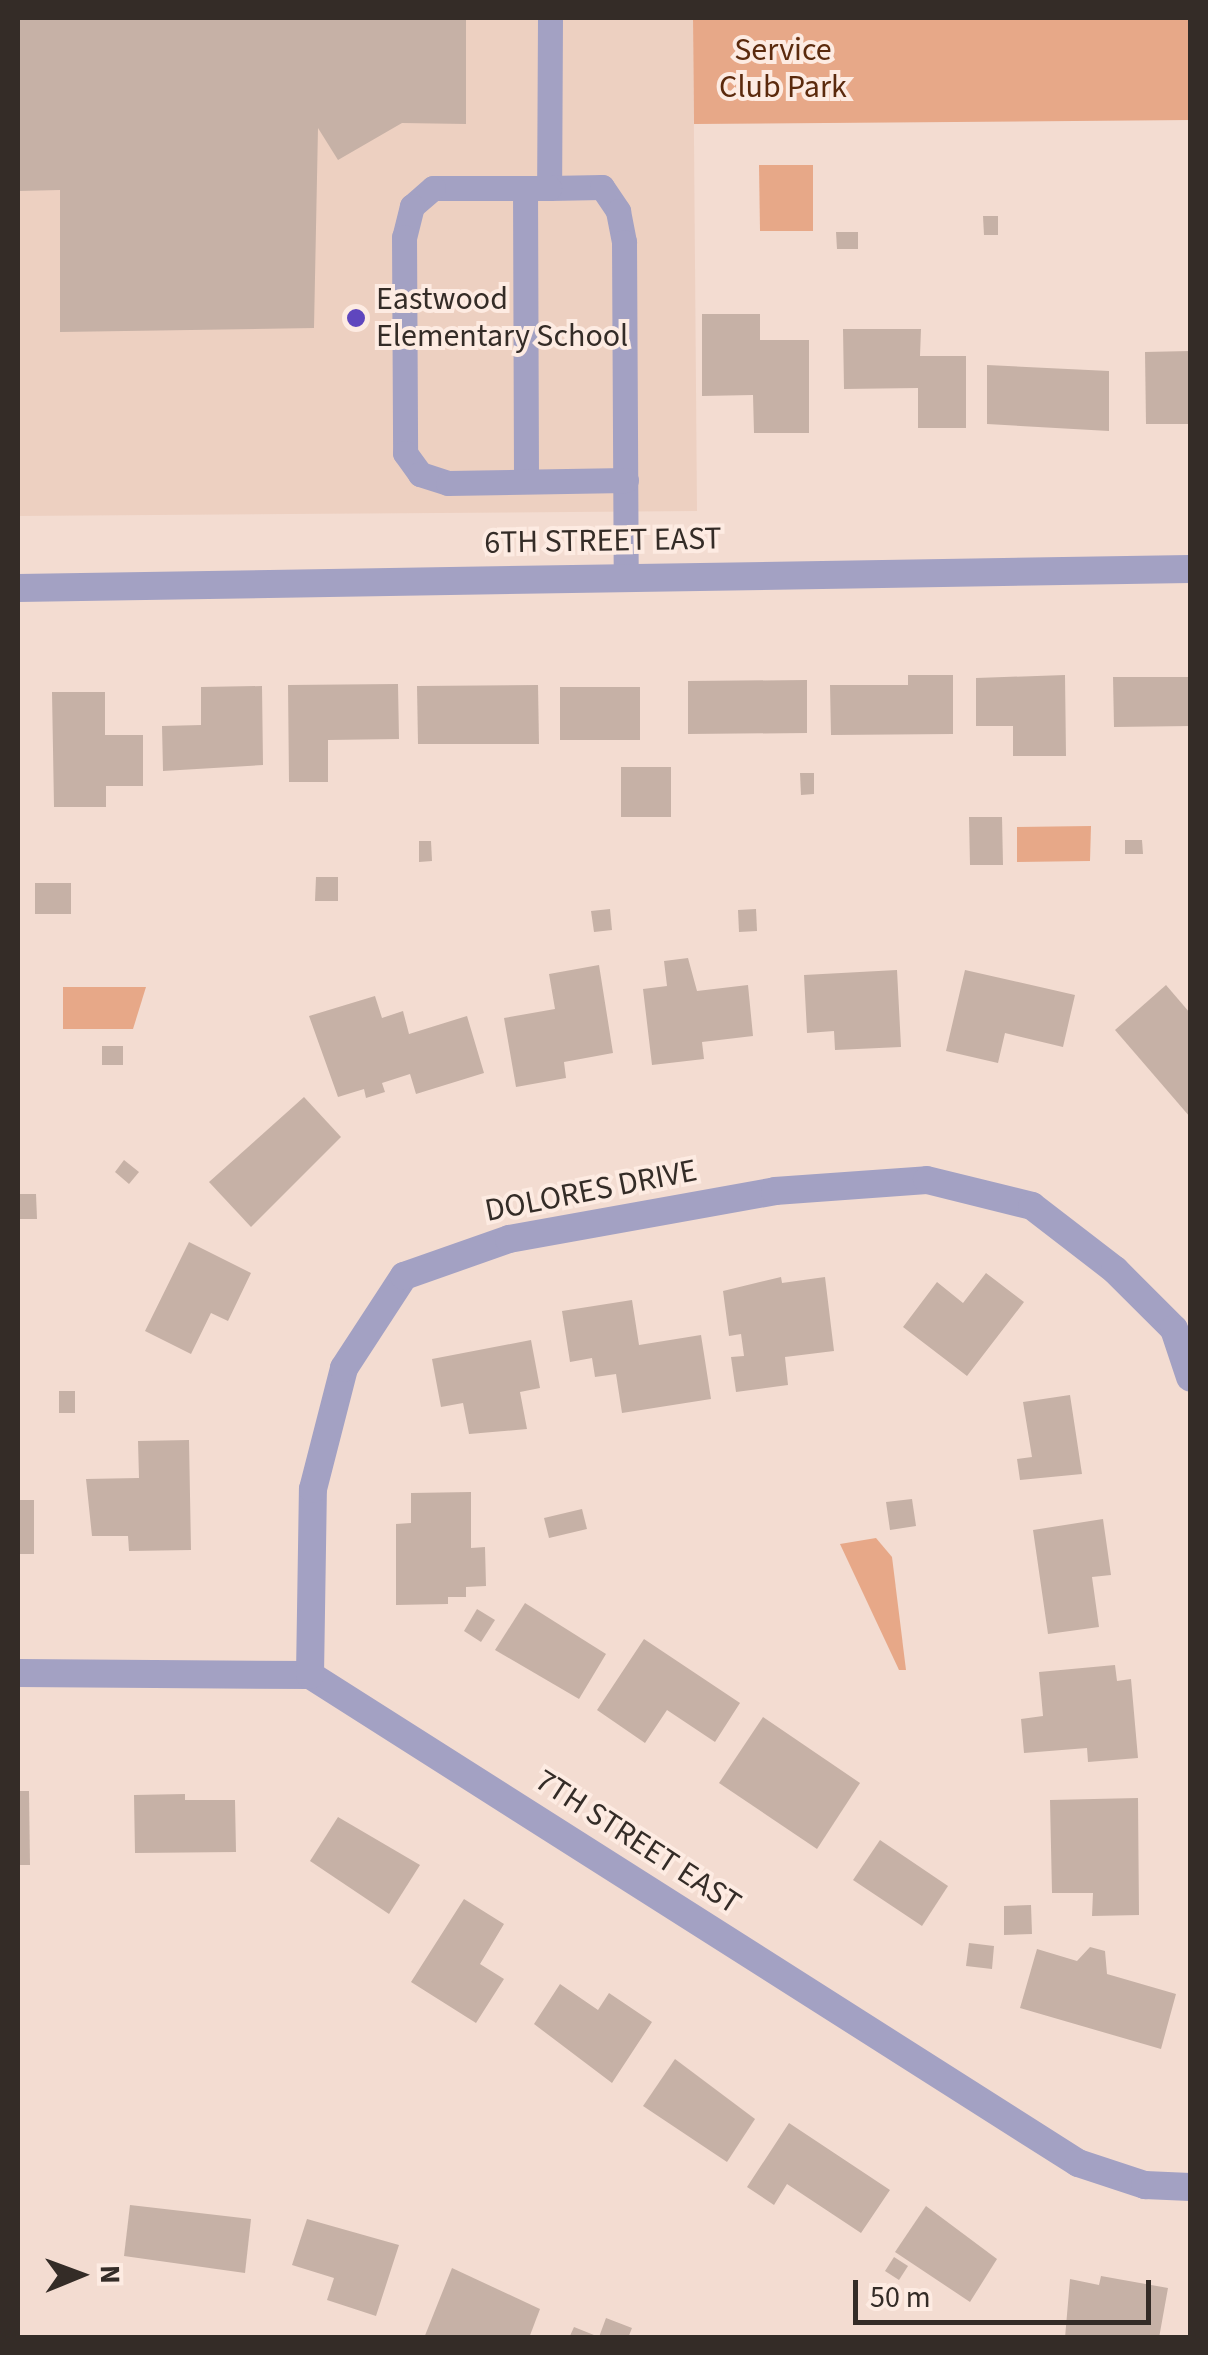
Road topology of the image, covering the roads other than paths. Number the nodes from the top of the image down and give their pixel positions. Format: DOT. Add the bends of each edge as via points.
graph roads {
  1 [pos="550,18"];
  2 [pos="537,188"];
  3 [pos="626,480"];
  4 [pos="526,482"];
  5 [pos="1190,569"];
  6 [pos="626,575"];
  7 [pos="18,588"];
  8 [pos="1190,1377"];
  9 [pos="18,1673"];
  10 [pos="310,1675"];
  11 [pos="1190,2187"];
  1 -- 2 [label="lane"];
  2 -- 3 [label="lane" via="602,187 618,211 624,242"];
  2 -- 4 [label="lane"];
  2 -- 4 [label="lane" via="433,188 412,206 404,237 405,453 420,474 448,483"];
  3 -- 4 [label="lane"];
  3 -- 6 [label="lane"];
  5 -- 6 [label="street, 6TH STREET EAST"];
  6 -- 7 [label="street, 6TH STREET EAST"];
  8 -- 10 [label="street, DOLORES DRIVE" via="1174,1329 1032,1206 927,1180 775,1191 509,1239 404,1276 344,1368 313,1489"];
  9 -- 10 [label="street"];
  10 -- 11 [label="street, 7TH STREET EAST" via="1078,2164 1145,2185"];
}
